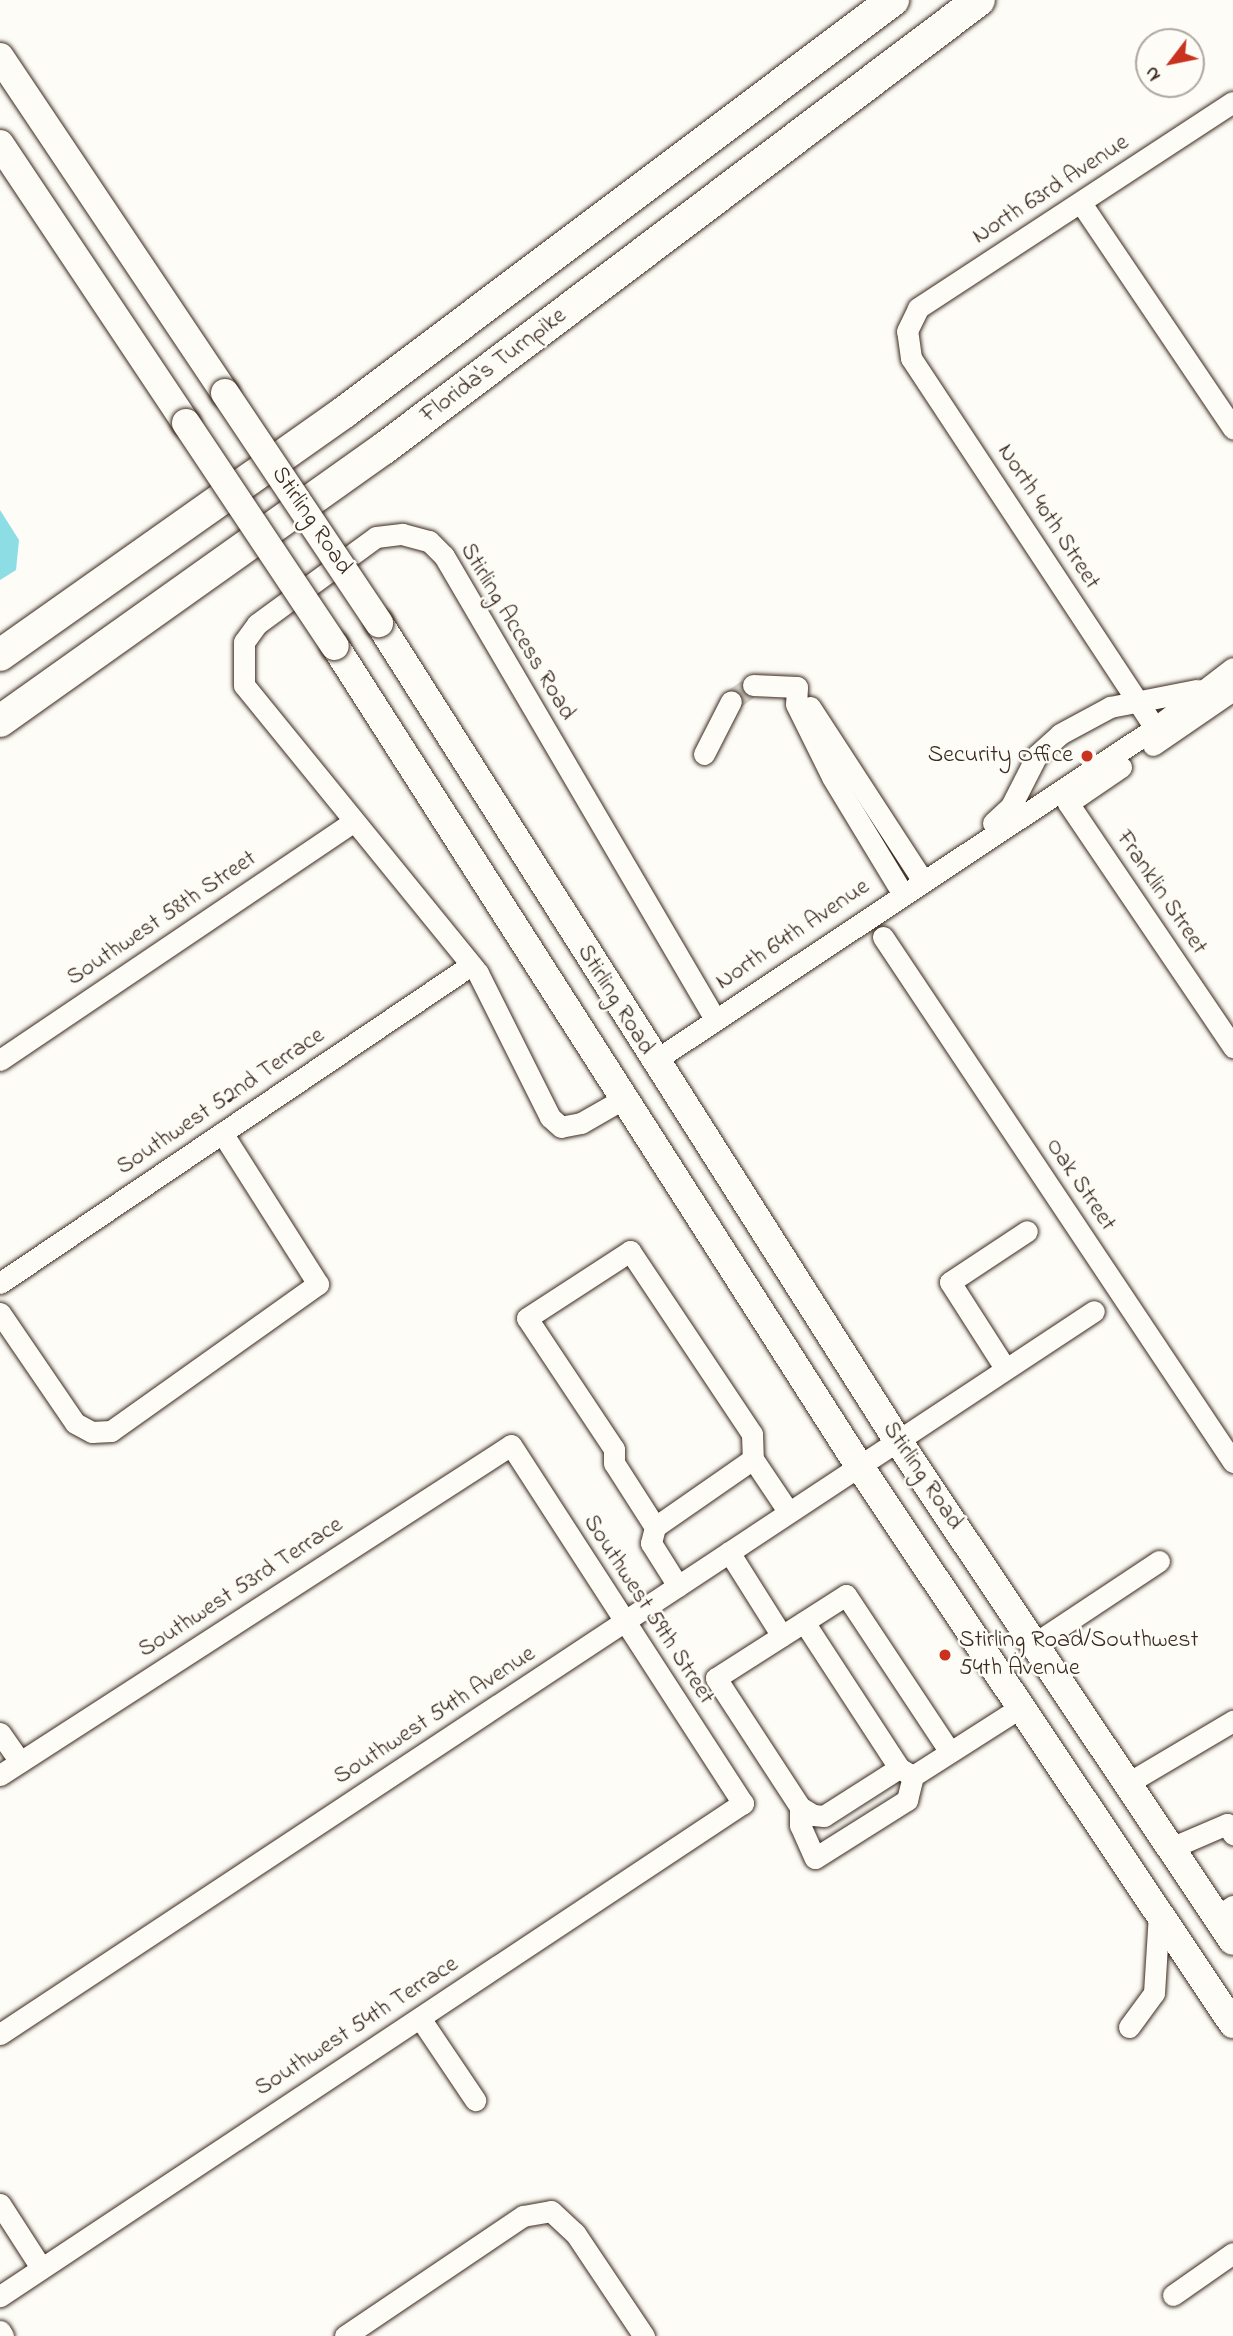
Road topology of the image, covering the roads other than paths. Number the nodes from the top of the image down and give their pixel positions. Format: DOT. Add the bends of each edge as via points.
graph roads {
  1 [pos="893,0"];
  2 [pos="979,0"];
  3 [pos="0,57"];
  4 [pos="1233,102"];
  5 [pos="0,144"];
  6 [pos="1081,203"];
  7 [pos="907,331"];
  8 [pos="1233,428"];
  9 [pos="0,655"];
  10 [pos="1233,668"];
  11 [pos="753,685"];
  12 [pos="797,687"];
  13 [pos="1203,688"];
  14 [pos="1233,691"];
  15 [pos="731,701"];
  16 [pos="1139,704"];
  17 [pos="0,721"];
  18 [pos="1155,728"];
  19 [pos="704,754"];
  20 [pos="875,807"];
  21 [pos="855,821"];
  22 [pos="353,822"];
  23 [pos="962,852"];
  24 [pos="921,878"];
  25 [pos="901,891"];
  26 [pos="883,937"];
  27 [pos="471,965"];
  28 [pos="715,1019"];
  29 [pos="1233,1047"];
  30 [pos="0,1060"];
  31 [pos="654,1061"];
  32 [pos="623,1099"];
  33 [pos="222,1133"];
  34 [pos="1027,1231"];
  35 [pos="0,1283"];
  36 [pos="1094,1311"];
  37 [pos="0,1313"];
  38 [pos="1005,1368"];
  39 [pos="896,1438"];
  40 [pos="511,1445"];
  41 [pos="753,1459"];
  42 [pos="1233,1462"];
  43 [pos="858,1464"];
  44 [pos="788,1511"];
  45 [pos="655,1527"];
  46 [pos="729,1552"];
  47 [pos="1159,1561"];
  48 [pos="678,1586"];
  49 [pos="804,1622"];
  50 [pos="624,1623"];
  51 [pos="782,1636"];
  52 [pos="1034,1644"];
  53 [pos="1021,1707"];
  54 [pos="1233,1721"];
  55 [pos="0,1733"];
  56 [pos="950,1752"];
  57 [pos="20,1762"];
  58 [pos="906,1772"];
  59 [pos="0,1775"];
  60 [pos="1128,1783"];
  61 [pos="743,1803"];
  62 [pos="800,1807"];
  63 [pos="1233,1834"];
  64 [pos="1171,1848"];
  65 [pos="1225,1912"];
  66 [pos="1159,1913"];
  67 [pos="1233,1941"];
  68 [pos="419,2018"];
  69 [pos="1233,2024"];
  70 [pos="1129,2027"];
  71 [pos="0,2034"];
  72 [pos="475,2100"];
  73 [pos="0,2204"];
  74 [pos="1233,2253"];
  75 [pos="40,2266"];
  76 [pos="1173,2294"];
  77 [pos="0,2296"];
  78 [pos="0,2331"];
  79 [pos="3,2336"];
  80 [pos="345,2336"];
  81 [pos="644,2336"];
  1 -- 9 [label="highway" via="342,413"];
  2 -- 17 [label="highway, Florida's Turnpike" via="383,449"];
  3 -- 31 [label="main road, Stirling Road, bridge" via="379,623"];
  4 -- 6 [label="street, North 63rd Avenue"];
  5 -- 32 [label="main road, Stirling Road, bridge" via="335,646"];
  6 -- 7 [label="street, North 63rd Avenue" via="918,308"];
  6 -- 8 [label="street"];
  7 -- 16 [label="street, North 40th Street" via="911,358"];
  10 -- 13 [label="street, North 64th Avenue"];
  11 -- 12 [label="street"];
  12 -- 20 [label="street"];
  12 -- 21 [label="street" via="796,704"];
  13 -- 16 [label="street, North 64th Avenue"];
  13 -- 18 [label="street, North 64th Avenue"];
  14 -- 29 [label="street, Franklin Street" via="1068,803"];
  15 -- 19 [label="street"];
  16 -- 18 [label="street, North 40th Street"];
  16 -- 23 [label="street, North 64th Avenue" via="1110,707 1060,734 1037,755 1011,806"];
  18 -- 23 [label="street, North 64th Avenue"];
  20 -- 21 [label="street"];
  20 -- 24 [label="street"];
  21 -- 25 [label="street"];
  22 -- 27 [label="street, Stirling Access Road"];
  22 -- 28 [label="street, Stirling Access Road" via="253,700 240,662 257,624 376,537 402,534 429,541 444,556"];
  22 -- 30 [label="street, Southwest 58th Street"];
  23 -- 24 [label="street, North 64th Avenue"];
  24 -- 25 [label="street, North 64th Avenue"];
  25 -- 28 [label="street, North 64th Avenue"];
  26 -- 42 [label="street, Oak Street"];
  27 -- 32 [label="street, Stirling Access Road" via="506,1019 550,1117 561,1127"];
  27 -- 33 [label="street, Southwest 52nd Terrace"];
  28 -- 31 [label="street, North 64th Avenue"];
  31 -- 39 [label="main road, Stirling Road"];
  32 -- 43 [label="main road, Stirling Road"];
  33 -- 35 [label="street, Southwest 52nd Terrace"];
  33 -- 37 [label="street" via="318,1284 111,1431 92,1433 75,1423"];
  34 -- 38 [label="street" via="950,1282"];
  36 -- 38 [label="street, Southwest 54th Avenue"];
  38 -- 39 [label="street, Southwest 54th Avenue"];
  39 -- 43 [label="street, Southwest 54th Avenue"];
  39 -- 52 [label="main road, Stirling Road"];
  40 -- 50 [label="street, Southwest 59th Street"];
  40 -- 57 [label="street, Southwest 53rd Terrace"];
  41 -- 44 [label="street"];
  41 -- 45 [label="street"];
  41 -- 45 [label="street" via="752,1434 630,1251 527,1318 614,1449 614,1463"];
  43 -- 44 [label="street, Southwest 54th Avenue"];
  43 -- 53 [label="main road, Stirling Road"];
  44 -- 46 [label="street, Southwest 54th Avenue"];
  45 -- 48 [label="street" via="651,1543"];
  46 -- 48 [label="street, Southwest 54th Avenue"];
  46 -- 51 [label="street"];
  47 -- 52 [label="street"];
  48 -- 50 [label="street, Southwest 54th Avenue"];
  49 -- 51 [label="street"];
  49 -- 56 [label="street" via="846,1595"];
  49 -- 58 [label="street"];
  50 -- 61 [label="street, Southwest 59th Street"];
  50 -- 71 [label="street, Southwest 54th Avenue"];
  51 -- 62 [label="street" via="716,1678"];
  52 -- 60 [label="main road, Stirling Road"];
  53 -- 56 [label="street"];
  53 -- 66 [label="main road, Stirling Road"];
  54 -- 60 [label="street"];
  55 -- 57 [label="street"];
  56 -- 58 [label="street"];
  57 -- 59 [label="street, Southwest 53rd Terrace"];
  58 -- 62 [label="street" via="824,1816"];
  58 -- 62 [label="street" via="907,1800 815,1858 803,1834"];
  60 -- 64 [label="main road, Stirling Road"];
  61 -- 68 [label="street, Southwest 54th Terrace"];
  63 -- 64 [label="street" via="1227,1824"];
  64 -- 65 [label="main road, Stirling Road"];
  65 -- 67 [label="main road, Stirling Road"];
  66 -- 69 [label="main road, Stirling Road"];
  66 -- 70 [label="street" via="1154,1993"];
  68 -- 72 [label="street"];
  68 -- 75 [label="street, Southwest 54th Terrace"];
  73 -- 75 [label="street"];
  74 -- 76 [label="street"];
  75 -- 77 [label="street, Southwest 54th Terrace"];
  78 -- 79 [label="street"];
  80 -- 81 [label="street" via="523,2216 551,2211 575,2233"];
}
